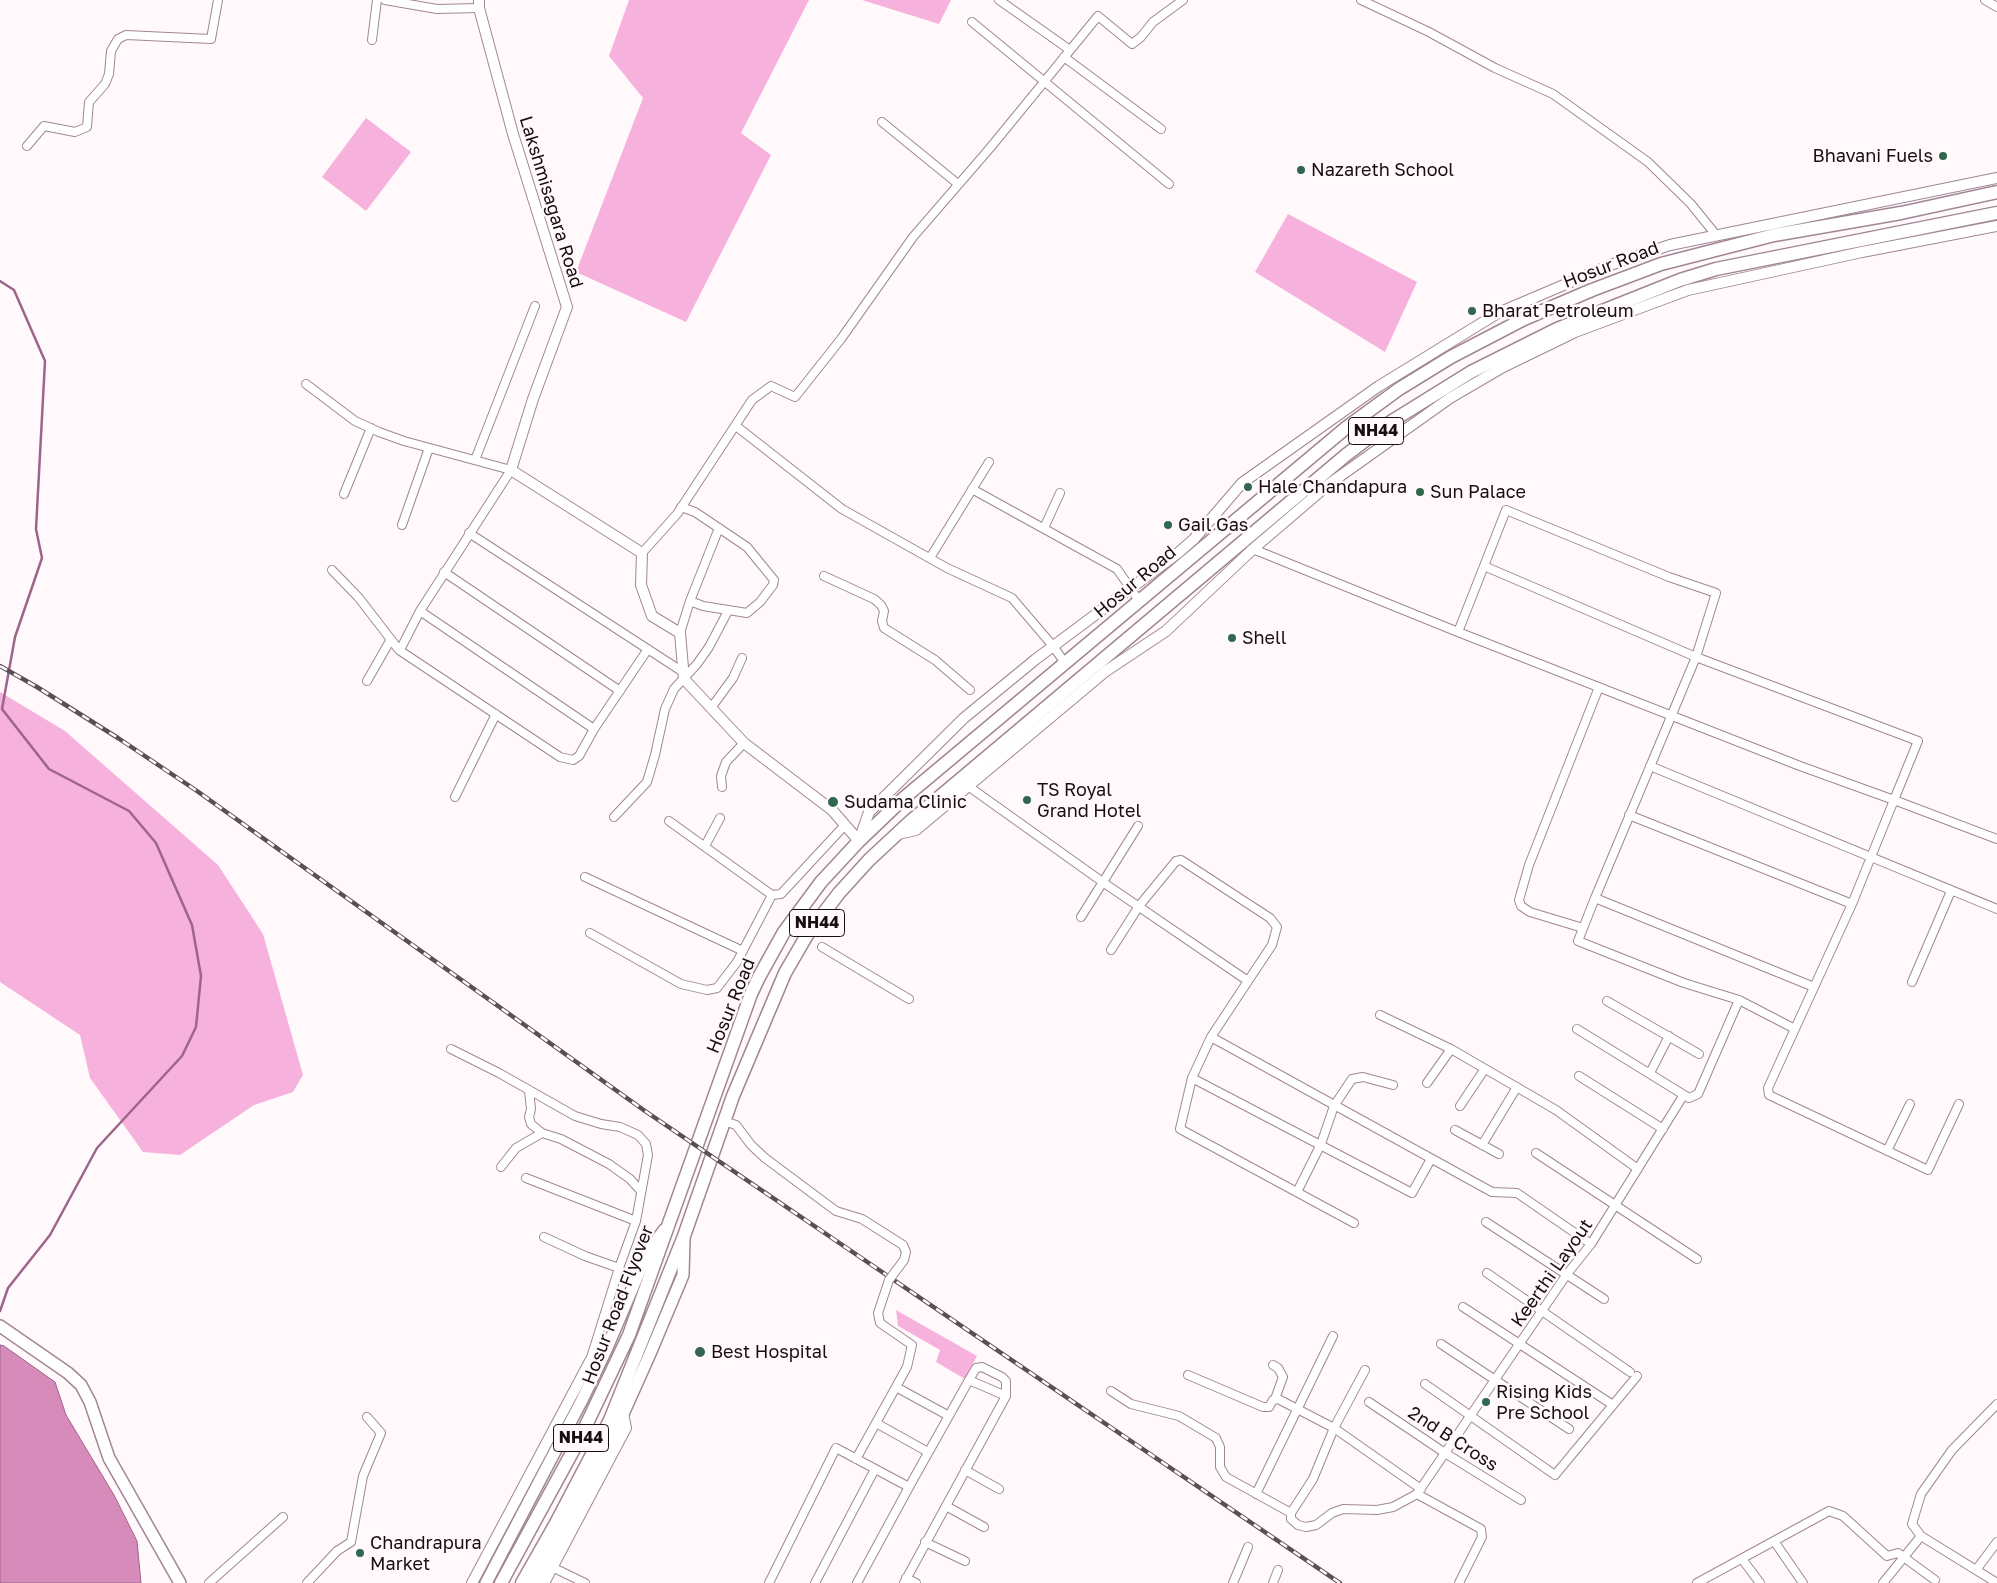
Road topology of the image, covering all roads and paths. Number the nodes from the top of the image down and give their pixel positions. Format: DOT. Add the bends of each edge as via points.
graph roads {
  1 [pos="218,0"];
  2 [pos="377,0"];
  3 [pos="385,0"];
  4 [pos="999,0"];
  5 [pos="1183,0"];
  6 [pos="1361,0"];
  7 [pos="1985,0"];
  8 [pos="479,4"];
  9 [pos="1997,7"];
  10 [pos="972,22"];
  11 [pos="372,40"];
  12 [pos="1070,50"];
  13 [pos="1064,58"];
  14 [pos="1045,82"];
  15 [pos="882,122"];
  16 [pos="1162,129"];
  17 [pos="27,146"];
  18 [pos="1997,178"];
  19 [pos="958,184"];
  20 [pos="1169,184"];
  21 [pos="1997,192"];
  22 [pos="1997,213"];
  23 [pos="1997,226"];
  24 [pos="1716,235"];
  25 [pos="535,306"];
  26 [pos="306,384"];
  27 [pos="736,426"];
  28 [pos="371,428"];
  29 [pos="429,448"];
  30 [pos="474,460"];
  31 [pos="989,462"];
  32 [pos="511,470"];
  33 [pos="972,489"];
  34 [pos="1060,493"];
  35 [pos="344,494"];
  36 [pos="681,507"];
  37 [pos="402,525"];
  38 [pos="720,528"];
  39 [pos="1044,528"];
  40 [pos="469,533"];
  41 [pos="1253,549"];
  42 [pos="642,553"];
  43 [pos="930,558"];
  44 [pos="1484,566"];
  45 [pos="332,570"];
  46 [pos="444,572"];
  47 [pos="824,576"];
  48 [pos="1130,589"];
  49 [pos="690,600"];
  50 [pos="1140,602"];
  51 [pos="420,611"];
  52 [pos="728,611"];
  53 [pos="1458,632"];
  54 [pos="680,633"];
  55 [pos="391,639"];
  56 [pos="1053,646"];
  57 [pos="648,649"];
  58 [pos="400,650"];
  59 [pos="1696,657"];
  60 [pos="742,658"];
  61 [pos="1065,664"];
  62 [pos="683,676"];
  63 [pos="367,681"];
  64 [pos="1599,687"];
  65 [pos="970,690"];
  66 [pos="620,691"];
  67 [pos="711,708"];
  68 [pos="496,714"];
  69 [pos="1672,716"];
  70 [pos="594,729"];
  71 [pos="744,743"];
  72 [pos="1650,766"];
  73 [pos="968,786"];
  74 [pos="722,787"];
  75 [pos="455,797"];
  76 [pos="1894,800"];
  77 [pos="1629,815"];
  78 [pos="614,817"];
  79 [pos="720,818"];
  80 [pos="669,822"];
  81 [pos="845,825"];
  82 [pos="1138,826"];
  83 [pos="898,834"];
  84 [pos="1997,839"];
  85 [pos="859,841"];
  86 [pos="705,846"];
  87 [pos="1871,858"];
  88 [pos="585,877"];
  89 [pos="1104,883"];
  90 [pos="1951,890"];
  91 [pos="772,895"];
  92 [pos="1595,898"];
  93 [pos="1852,904"];
  94 [pos="1139,906"];
  95 [pos="1997,909"];
  96 [pos="1081,917"];
  97 [pos="1584,928"];
  98 [pos="590,933"];
  99 [pos="822,947"];
  100 [pos="1111,950"];
  101 [pos="743,952"];
  102 [pos="1248,981"];
  103 [pos="1912,982"];
  104 [pos="1814,987"];
  105 [pos="910,999"];
  106 [pos="1739,1000"];
  107 [pos="1607,1001"];
  108 [pos="1380,1015"];
  109 [pos="1577,1029"];
  110 [pos="1795,1030"];
  111 [pos="1669,1036"];
  112 [pos="1211,1037"];
  113 [pos="451,1049"];
  114 [pos="1451,1049"];
  115 [pos="1699,1054"];
  116 [pos="1484,1070"];
  117 [pos="1650,1073"];
  118 [pos="1579,1076"];
  119 [pos="1192,1078"];
  120 [pos="1427,1083"];
  121 [pos="1393,1085"];
  122 [pos="1517,1088"];
  123 [pos="529,1092"];
  124 [pos="1683,1096"];
  125 [pos="1910,1104"];
  126 [pos="1959,1104"];
  127 [pos="1334,1106"];
  128 [pos="1460,1106"];
  129 [pos="724,1121"];
  130 [pos="1663,1129"];
  131 [pos="1455,1130"];
  132 [pos="542,1132"];
  133 [pos="1321,1144"];
  134 [pos="1482,1144"];
  135 [pos="1887,1151"];
  136 [pos="1536,1153"];
  137 [pos="1499,1154"];
  138 [pos="1430,1159"];
  139 [pos="501,1167"];
  140 [pos="1638,1169"];
  141 [pos="526,1178"];
  142 [pos="641,1191"];
  143 [pos="1297,1192"];
  144 [pos="1615,1207"];
  145 [pos="636,1222"];
  146 [pos="1486,1222"];
  147 [pos="1354,1223"];
  148 [pos="668,1224"];
  149 [pos="684,1236"];
  150 [pos="544,1238"];
  151 [pos="1591,1244"];
  152 [pos="1697,1259"];
  153 [pos="619,1268"];
  154 [pos="1487,1272"];
  155 [pos="1567,1274"];
  156 [pos="1604,1299"];
  157 [pos="1463,1307"];
  158 [pos="1544,1311"];
  159 [pos="0,1326"];
  160 [pos="1333,1336"];
  161 [pos="1441,1344"];
  162 [pos="1521,1345"];
  163 [pos="606,1350"];
  164 [pos="590,1362"];
  165 [pos="1273,1365"];
  166 [pos="1364,1370"];
  167 [pos="1188,1375"];
  168 [pos="969,1380"];
  169 [pos="1495,1381"];
  170 [pos="1425,1384"];
  171 [pos="896,1388"];
  172 [pos="1111,1391"];
  173 [pos="1006,1396"];
  174 [pos="1275,1399"];
  175 [pos="1369,1402"];
  176 [pos="1997,1404"];
  177 [pos="1613,1405"];
  178 [pos="1299,1409"];
  179 [pos="623,1413"];
  180 [pos="949,1416"];
  181 [pos="367,1417"];
  182 [pos="1471,1418"];
  183 [pos="876,1423"];
  184 [pos="1334,1428"];
  185 [pos="1569,1429"];
  186 [pos="928,1452"];
  187 [pos="1445,1453"];
  188 [pos="856,1459"];
  189 [pos="875,1469"];
  190 [pos="965,1470"];
  191 [pos="909,1487"];
  192 [pos="999,1489"];
  193 [pos="1419,1492"];
  194 [pos="1256,1494"];
  195 [pos="1521,1500"];
  196 [pos="946,1506"];
  197 [pos="1291,1513"];
  198 [pos="283,1517"];
  199 [pos="984,1527"];
  200 [pos="1921,1536"];
  201 [pos="1774,1541"];
  202 [pos="925,1542"];
  203 [pos="1997,1542"];
  204 [pos="1248,1546"];
  205 [pos="1903,1557"];
  206 [pos="1742,1559"];
  207 [pos="965,1561"];
  208 [pos="552,1567"];
  209 [pos="1278,1570"];
  210 [pos="1976,1570"];
  211 [pos="905,1580"];
  212 [pos="1935,1580"];
  213 [pos="180,1583"];
  214 [pos="209,1583"];
  215 [pos="307,1583"];
  216 [pos="472,1583"];
  217 [pos="486,1583"];
  218 [pos="501,1583"];
  219 [pos="522,1583"];
  220 [pos="533,1583"];
  221 [pos="544,1583"];
  222 [pos="585,1583"];
  223 [pos="769,1583"];
  224 [pos="815,1583"];
  225 [pos="857,1583"];
  226 [pos="916,1583"];
  227 [pos="1233,1583"];
  228 [pos="1273,1583"];
  229 [pos="1459,1583"];
  230 [pos="1697,1583"];
  231 [pos="1760,1583"];
  232 [pos="1804,1583"];
  233 [pos="1882,1583"];
  234 [pos="1997,1583"];
  1 -- 17 [label="street" via="212,39 126,35 118,39 111,51 105,84 90,102 88,127 75,132 44,126"];
  2 -- 11 [label="street"];
  3 -- 8 [label="street" via="437,9"];
  4 -- 12 [label="street"];
  5 -- 12 [label="street" via="1153,22 1132,44 1098,16"];
  6 -- 24 [label="street" via="1554,94 1648,162 1691,204"];
  7 -- 9 [label="street"];
  8 -- 32 [label="street, Lakshmisagara Road" via="512,134 567,307"];
  10 -- 14 [label="street"];
  12 -- 13 [label="street"];
  13 -- 14 [label="street"];
  13 -- 16 [label="street"];
  14 -- 19 [label="street"];
  14 -- 20 [label="street"];
  15 -- 19 [label="street"];
  18 -- 24 [label="street"];
  19 -- 27 [label="street" via="913,237 796,397 771,386 752,400"];
  21 -- 50 [label="highway, Hosur Road / NH44" via="1698,253 1628,275 1524,319 1450,357 1370,409"];
  22 -- 83 [label="highway, Hosur Road / NH44" via="1707,272 1649,290 1596,312 1471,372 1384,426 1346,455"];
  23 -- 41 [label="street" via="1688,290 1575,332 1503,367 1450,398 1330,484"];
  24 -- 48 [label="street" via="1670,245 1613,264 1491,318 1379,386 1242,483 1194,539"];
  25 -- 30 [label="street"];
  26 -- 28 [label="street" via="355,421"];
  27 -- 36 [label="street"];
  27 -- 43 [label="street" via="842,509"];
  28 -- 29 [label="street"];
  28 -- 35 [label="street"];
  29 -- 30 [label="street"];
  29 -- 37 [label="street"];
  30 -- 32 [label="street"];
  31 -- 33 [label="street"];
  32 -- 40 [label="street"];
  32 -- 42 [label="street"];
  33 -- 39 [label="street"];
  33 -- 43 [label="street"];
  34 -- 39 [label="street"];
  36 -- 38 [label="street"];
  36 -- 42 [label="street"];
  38 -- 49 [label="street"];
  38 -- 52 [label="street" via="751,550 774,580 753,610 747,613"];
  39 -- 48 [label="street" via="1117,569"];
  40 -- 46 [label="street"];
  40 -- 57 [label="street"];
  41 -- 53 [label="street"];
  41 -- 73 [label="street" via="1166,630 1106,671"];
  42 -- 54 [label="street" via="641,585 652,616"];
  43 -- 56 [label="street" via="1012,598"];
  44 -- 53 [label="street"];
  44 -- 59 [label="street"];
  44 -- 59 [label="street" via="1506,510 1716,593"];
  45 -- 55 [label="street"];
  46 -- 51 [label="street"];
  46 -- 66 [label="street"];
  47 -- 65 [label="street" via="874,599 884,611 884,628 935,660"];
  48 -- 50 [label="street"];
  48 -- 56 [label="street"];
  49 -- 52 [label="street"];
  49 -- 54 [label="street"];
  50 -- 61 [label="highway, Hosur Road / NH44"];
  51 -- 58 [label="street"];
  51 -- 70 [label="street"];
  52 -- 62 [label="street" via="709,647"];
  53 -- 64 [label="street"];
  54 -- 62 [label="street"];
  55 -- 58 [label="street"];
  55 -- 63 [label="street"];
  56 -- 61 [label="street"];
  56 -- 85 [label="street" via="964,718 916,764 869,812"];
  57 -- 62 [label="street"];
  57 -- 66 [label="street"];
  58 -- 68 [label="street"];
  59 -- 69 [label="street"];
  59 -- 76 [label="street" via="1918,741"];
  60 -- 67 [label="street" via="733,678"];
  61 -- 85 [label="highway, Hosur Road / NH44" via="905,798"];
  62 -- 67 [label="street"];
  62 -- 78 [label="street" via="665,709 647,782"];
  64 -- 69 [label="street"];
  64 -- 97 [label="street" via="1529,865 1519,900 1521,906 1530,912"];
  66 -- 70 [label="street"];
  67 -- 71 [label="street"];
  68 -- 70 [label="street" via="560,757 573,760 579,756"];
  68 -- 75 [label="street"];
  69 -- 72 [label="street"];
  69 -- 76 [label="street"];
  71 -- 74 [label="street" via="726,762 721,776"];
  71 -- 81 [label="street" via="832,810"];
  72 -- 77 [label="street"];
  72 -- 87 [label="street"];
  73 -- 83 [label="street" via="916,830"];
  73 -- 89 [label="street"];
  76 -- 84 [label="street"];
  76 -- 87 [label="street"];
  77 -- 92 [label="street"];
  77 -- 93 [label="street"];
  79 -- 86 [label="street"];
  80 -- 86 [label="street"];
  81 -- 85 [label="street"];
  81 -- 91 [label="street" via="781,894"];
  82 -- 89 [label="street"];
  83 -- 129 [label="highway, Hosur Road / NH44" via="839,893 807,935 776,992"];
  85 -- 148 [label="highway, Hosur Road / NH44" via="799,910 755,985"];
  86 -- 91 [label="street"];
  87 -- 90 [label="street"];
  87 -- 93 [label="street"];
  88 -- 101 [label="street"];
  89 -- 94 [label="street"];
  89 -- 96 [label="street"];
  90 -- 95 [label="street"];
  90 -- 103 [label="street"];
  91 -- 101 [label="street"];
  92 -- 97 [label="street"];
  92 -- 104 [label="street"];
  93 -- 104 [label="street"];
  94 -- 100 [label="street"];
  94 -- 102 [label="street"];
  94 -- 102 [label="street" via="1176,861 1181,860 1270,918 1277,927 1276,934"];
  97 -- 106 [label="street" via="1578,941 1684,983"];
  98 -- 101 [label="street" via="681,984 708,990 718,988"];
  99 -- 105 [label="street"];
  102 -- 112 [label="street"];
  104 -- 110 [label="street"];
  106 -- 110 [label="street"];
  106 -- 124 [label="street" via="1698,1094 1688,1098"];
  107 -- 111 [label="street"];
  108 -- 114 [label="street"];
  109 -- 117 [label="street"];
  110 -- 135 [label="street" via="1768,1088 1769,1095"];
  111 -- 115 [label="street"];
  111 -- 117 [label="street"];
  112 -- 119 [label="street"];
  112 -- 127 [label="street"];
  113 -- 123 [label="street"];
  114 -- 116 [label="street"];
  114 -- 120 [label="street"];
  116 -- 122 [label="street"];
  116 -- 128 [label="street"];
  117 -- 124 [label="street"];
  118 -- 130 [label="street"];
  119 -- 133 [label="street"];
  119 -- 143 [label="street" via="1180,1128"];
  121 -- 127 [label="street" via="1363,1078 1352,1080"];
  122 -- 134 [label="street"];
  122 -- 140 [label="street" via="1556,1110"];
  123 -- 132 [label="street" via="529,1117"];
  123 -- 142 [label="street" via="574,1116 620,1127 638,1135 646,1144 648,1154"];
  124 -- 130 [label="street, Keerthi Layout"];
  125 -- 135 [label="street"];
  126 -- 135 [label="street" via="1928,1170"];
  127 -- 133 [label="street"];
  127 -- 138 [label="street"];
  129 -- 149 [label="highway, Hosur Road / NH44"];
  129 -- 171 [label="street, bridge" via="736,1124 765,1158 836,1211 862,1219 903,1245 906,1252 904,1260 888,1280 878,1313 880,1323 912,1344"];
  130 -- 140 [label="street, Keerthi Layout"];
  131 -- 134 [label="street"];
  132 -- 139 [label="street" via="516,1148"];
  132 -- 142 [label="street" via="609,1164"];
  133 -- 138 [label="street" via="1412,1193"];
  133 -- 143 [label="street"];
  134 -- 137 [label="street"];
  136 -- 144 [label="street"];
  138 -- 151 [label="street" via="1492,1192 1517,1193"];
  140 -- 144 [label="street, Keerthi Layout"];
  141 -- 145 [label="street"];
  142 -- 145 [label="street"];
  143 -- 147 [label="street"];
  144 -- 151 [label="street, Keerthi Layout"];
  144 -- 152 [label="street"];
  145 -- 153 [label="street"];
  146 -- 155 [label="street"];
  148 -- 163 [label="main road" via="647,1254"];
  148 -- 218 [label="highway, Hosur Road Flyover / NH44" via="647,1288 602,1396"];
  149 -- 179 [label="main road" via="683,1275"];
  149 -- 219 [label="highway, Hosur Road Flyover / NH44" via="610,1420"];
  150 -- 153 [label="street"];
  151 -- 155 [label="street, Keerthi Layout"];
  153 -- 164 [label="street"];
  154 -- 158 [label="street"];
  155 -- 156 [label="street"];
  155 -- 158 [label="street, Keerthi Layout"];
  157 -- 162 [label="street"];
  158 -- 162 [label="street, Keerthi Layout"];
  158 -- 177 [label="street" via="1633,1374"];
  159 -- 213 [label="main road" via="81,1385 109,1458"];
  160 -- 178 [label="street"];
  161 -- 169 [label="street"];
  162 -- 169 [label="street, Keerthi Layout"];
  162 -- 177 [label="street"];
  163 -- 164 [label="street"];
  163 -- 217 [label="main road"];
  164 -- 216 [label="street"];
  165 -- 174 [label="street" via="1283,1377"];
  166 -- 184 [label="street"];
  167 -- 174 [label="street" via="1266,1408"];
  168 -- 173 [label="street"];
  168 -- 173 [label="street" via="976,1368 982,1367 1006,1381"];
  168 -- 180 [label="street"];
  169 -- 182 [label="street, Keerthi Layout"];
  169 -- 185 [label="street"];
  170 -- 182 [label="street"];
  171 -- 180 [label="street"];
  171 -- 183 [label="street"];
  172 -- 194 [label="street" via="1131,1404 1179,1416 1216,1438 1220,1447 1220,1467 1226,1477"];
  173 -- 190 [label="street"];
  174 -- 178 [label="street"];
  175 -- 187 [label="street, 2nd B Cross"];
  176 -- 200 [label="street" via="1952,1450 1921,1494 1912,1524"];
  177 -- 182 [label="street" via="1555,1475"];
  178 -- 184 [label="street"];
  178 -- 194 [label="street"];
  179 -- 208 [label="street" via="626,1428"];
  179 -- 220 [label="main road"];
  180 -- 186 [label="street"];
  181 -- 215 [label="street" via="381,1433 363,1476 351,1542 337,1551"];
  182 -- 187 [label="street, Keerthi Layout"];
  183 -- 186 [label="street"];
  183 -- 188 [label="street"];
  184 -- 193 [label="street"];
  184 -- 197 [label="street" via="1313,1479"];
  186 -- 191 [label="street"];
  187 -- 193 [label="street, Keerthi Layout"];
  187 -- 195 [label="street, 2nd B Cross"];
  188 -- 189 [label="street"];
  188 -- 223 [label="street" via="836,1448"];
  189 -- 191 [label="street"];
  189 -- 224 [label="street"];
  190 -- 192 [label="street"];
  190 -- 196 [label="street"];
  191 -- 225 [label="street"];
  193 -- 197 [label="street" via="1393,1507 1343,1509 1316,1525 1306,1527 1291,1519"];
  193 -- 229 [label="street" via="1481,1529 1482,1537"];
  194 -- 197 [label="street"];
  196 -- 199 [label="street"];
  196 -- 202 [label="street"];
  198 -- 214 [label="street"];
  200 -- 205 [label="street"];
  200 -- 210 [label="street"];
  201 -- 205 [label="street" via="1829,1511 1843,1516 1887,1556 1894,1552"];
  201 -- 206 [label="street"];
  201 -- 232 [label="street"];
  202 -- 207 [label="street"];
  202 -- 211 [label="street"];
  203 -- 210 [label="street"];
  204 -- 227 [label="street"];
  205 -- 212 [label="street"];
  205 -- 233 [label="street"];
  206 -- 230 [label="street"];
  206 -- 231 [label="street"];
  208 -- 221 [label="street"];
  208 -- 222 [label="street"];
  209 -- 228 [label="street"];
  210 -- 234 [label="street"];
  211 -- 226 [label="street"];
}
